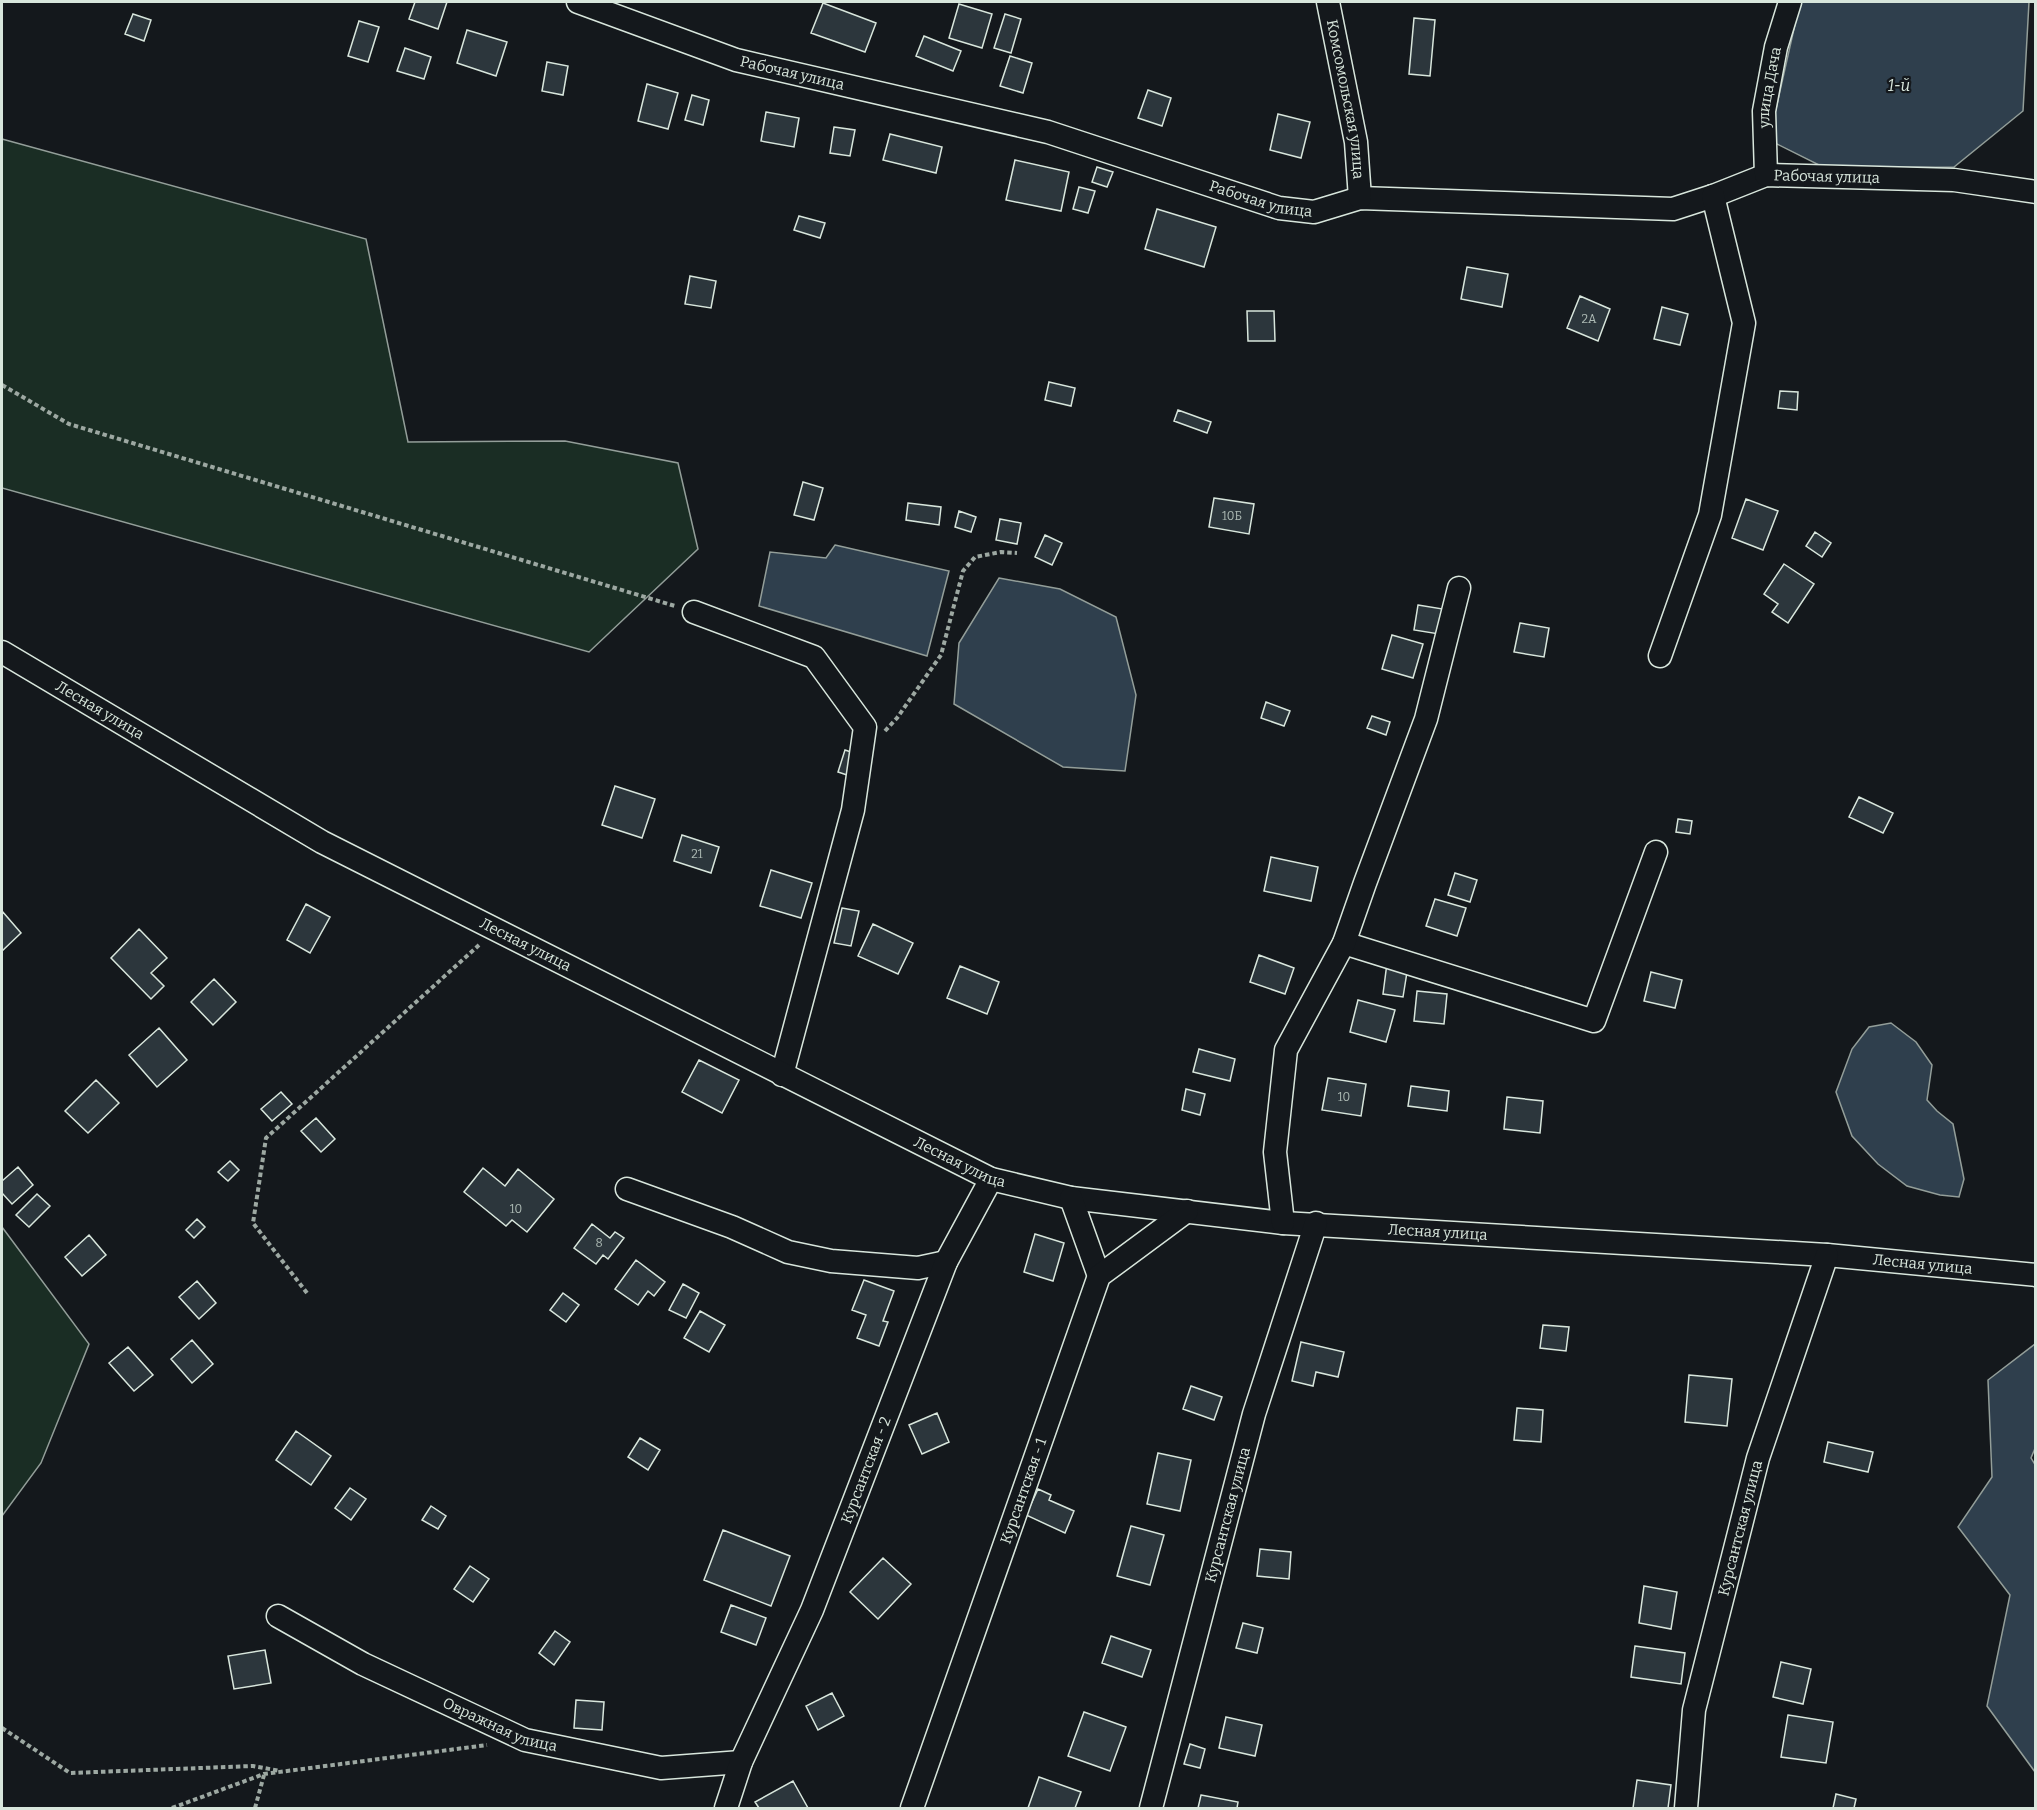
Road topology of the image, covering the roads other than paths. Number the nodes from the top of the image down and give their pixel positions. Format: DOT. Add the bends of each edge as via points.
graph roads {
  1 [pos="578,2"];
  2 [pos="1328,2"];
  3 [pos="1790,2"];
  4 [pos="1766,175"];
  5 [pos="2036,192"];
  6 [pos="1713,196"];
  7 [pos="1360,198"];
  8 [pos="1459,588"];
  9 [pos="694,612"];
  10 [pos="2,652"];
  11 [pos="1660,656"];
  12 [pos="1656,852"];
  13 [pos="1344,943"];
  14 [pos="782,1075"];
  15 [pos="991,1179"];
  16 [pos="627,1189"];
  17 [pos="1071,1198"];
  18 [pos="1187,1211"];
  19 [pos="1283,1222"];
  20 [pos="1316,1223"];
  21 [pos="1827,1255"];
  22 [pos="946,1262"];
  23 [pos="2036,1275"];
  24 [pos="1099,1276"];
  25 [pos="279,1616"];
  26 [pos="741,1762"];
  27 [pos="726,1809"];
  28 [pos="912,1809"];
  29 [pos="1151,1809"];
  30 [pos="1686,1809"];
  1 -- 7 [label="street, Рабочая улица" via="736,60 1048,132 1279,208 1314,212"];
  2 -- 7 [label="street, Комсомольская улица" via="1356,142"];
  3 -- 4 [label="street, улица Дача" via="1776,47 1764,111"];
  4 -- 5 [label="street, Рабочая улица" via="1954,180"];
  4 -- 6 [label="street, Рабочая улица"];
  6 -- 7 [label="street, Рабочая улица" via="1673,209"];
  6 -- 11 [label="street" via="1744,322 1710,515"];
  8 -- 13 [label="street" via="1426,719"];
  9 -- 14 [label="street" via="814,657 865,727 853,810"];
  10 -- 14 [label="street, Лесная улица" via="322,842"];
  12 -- 13 [label="street" via="1594,1021"];
  13 -- 19 [label="street" via="1286,1050 1275,1152"];
  14 -- 15 [label="street, Лесная улица"];
  15 -- 17 [label="street, Лесная улица"];
  15 -- 22 [label="street, Курсантская - 2"];
  16 -- 22 [label="street" via="788,1252 831,1261 918,1268"];
  17 -- 18 [label="street, Лесная улица"];
  17 -- 24 [label="street"];
  18 -- 19 [label="street, Лесная улица"];
  18 -- 24 [label="street"];
  19 -- 20 [label="street, Лесная улица"];
  20 -- 21 [label="street, Лесная улица"];
  20 -- 29 [label="street, Курсантская улица" via="1254,1414"];
  21 -- 23 [label="street, Лесная улица"];
  21 -- 30 [label="street, Курсантская улица" via="1758,1458 1694,1710"];
  22 -- 26 [label="street, Курсантская - 2" via="812,1610"];
  24 -- 28 [label="street, Курсантская - 1"];
  25 -- 26 [label="street, Овражная улица" via="363,1664 525,1740 661,1768"];
  26 -- 27 [label="street, Курсантская - 2"];
}
